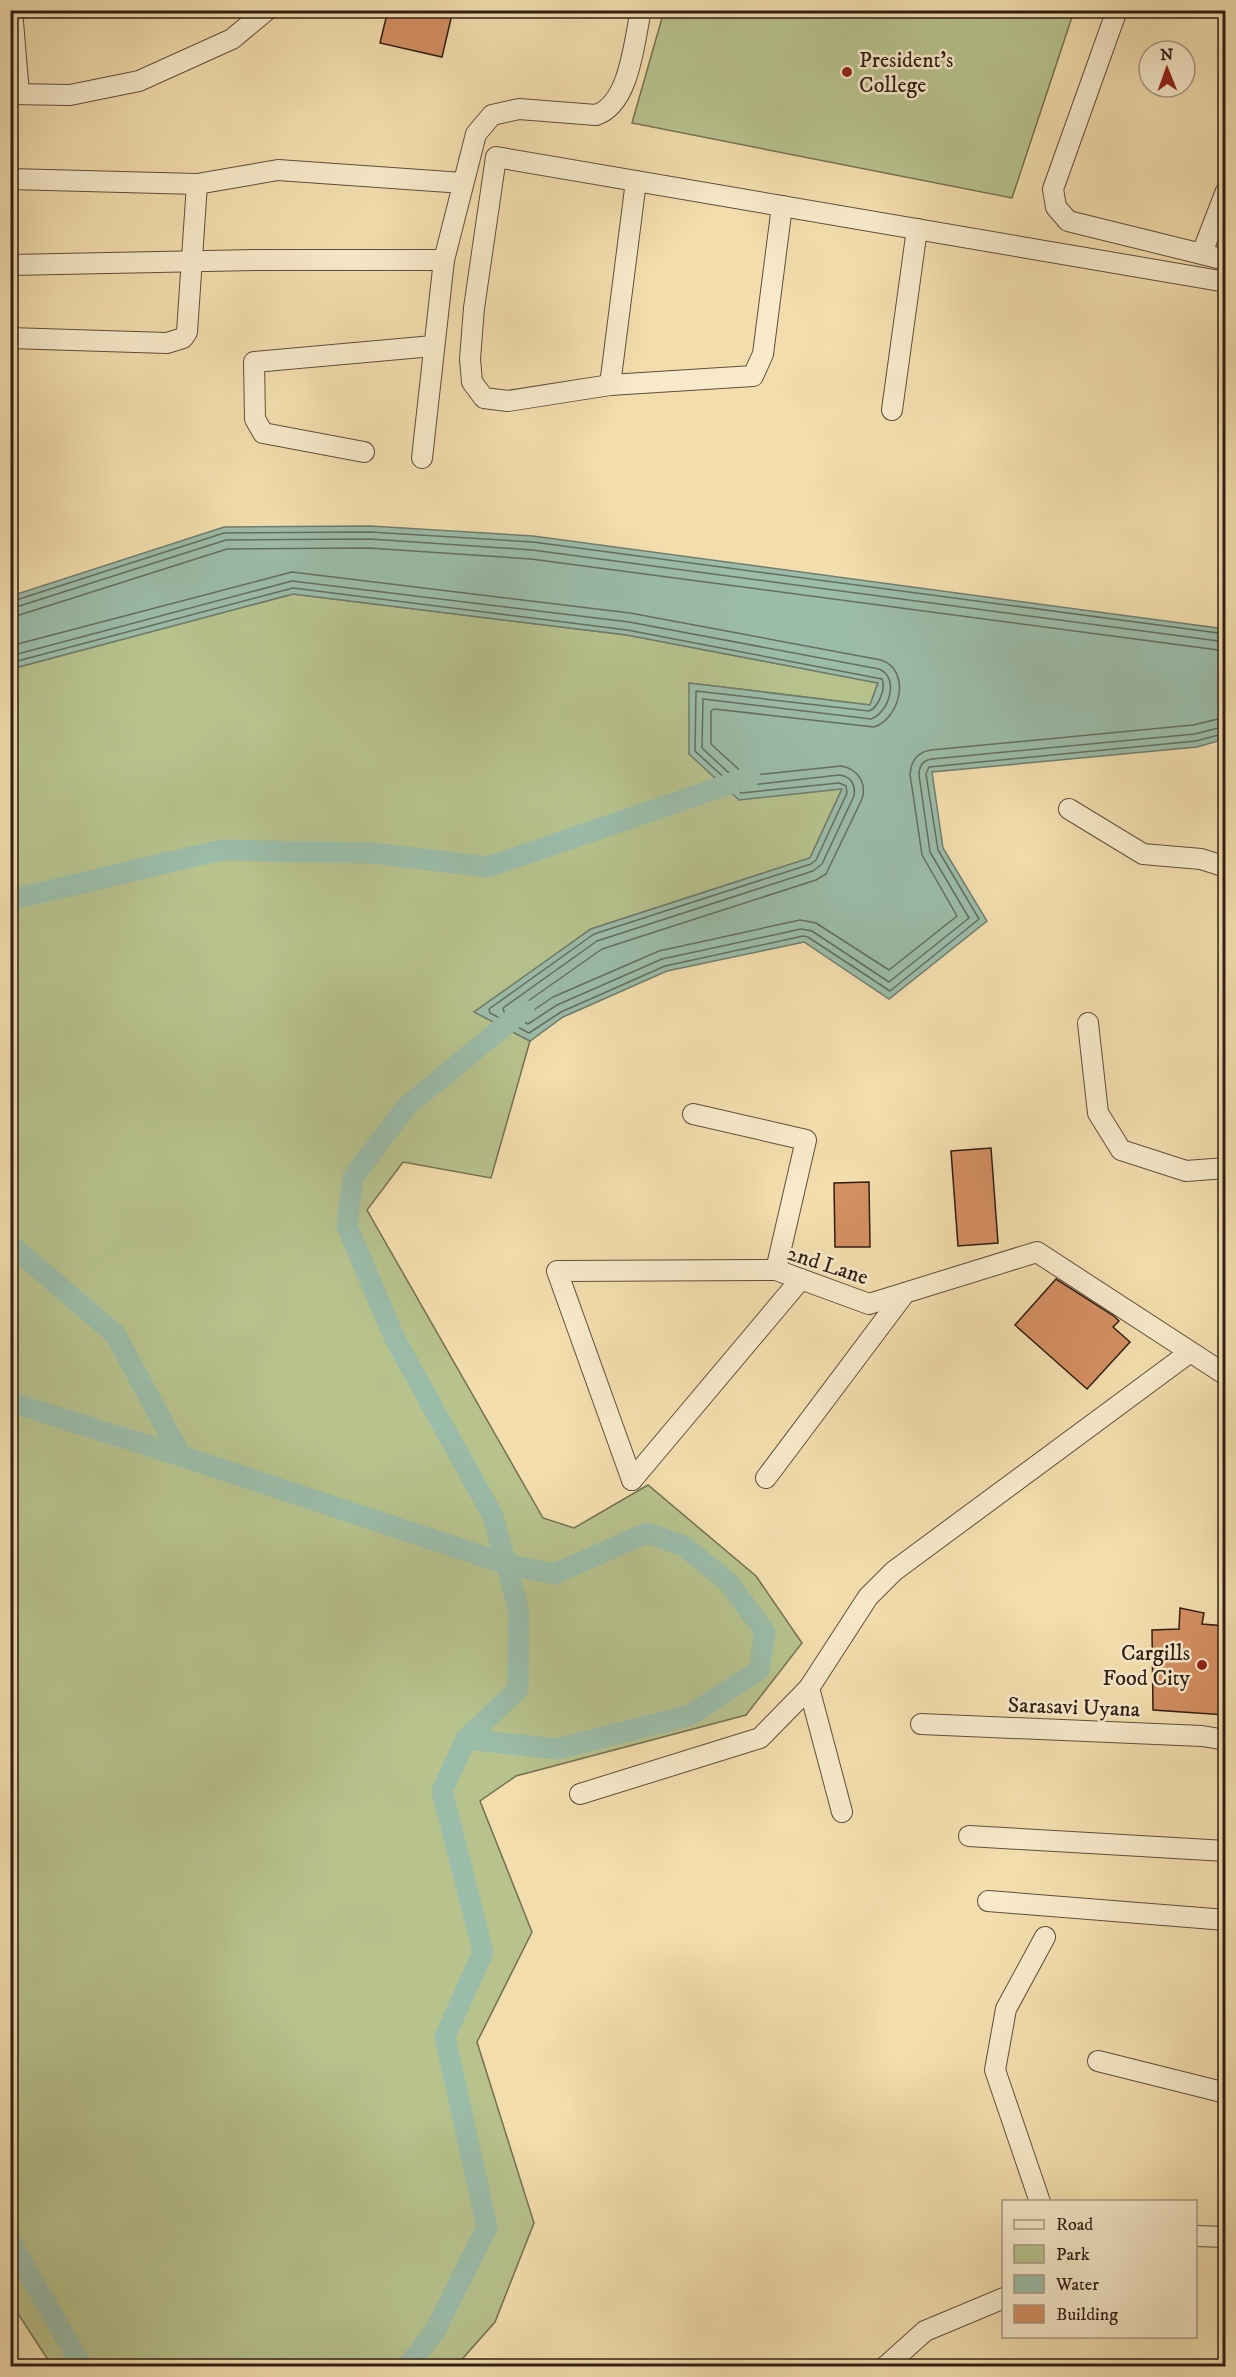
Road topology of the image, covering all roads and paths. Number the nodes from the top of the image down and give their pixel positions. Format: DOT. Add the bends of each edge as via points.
graph roads {
  1 [pos="12,10"];
  2 [pos="267,10"];
  3 [pos="641,10"];
  4 [pos="1116,10"];
  5 [pos="15,94"];
  6 [pos="10,179"];
  7 [pos="636,181"];
  8 [pos="463,183"];
  9 [pos="197,184"];
  10 [pos="1226,191"];
  11 [pos="782,206"];
  12 [pos="917,229"];
  13 [pos="1202,253"];
  14 [pos="444,260"];
  15 [pos="1226,260"];
  16 [pos="191,261"];
  17 [pos="10,265"];
  18 [pos="1226,282"];
  19 [pos="10,338"];
  20 [pos="434,346"];
  21 [pos="610,385"];
  22 [pos="892,410"];
  23 [pos="363,452"];
  24 [pos="422,458"];
  25 [pos="1069,809"];
  26 [pos="1226,867"];
  27 [pos="1088,1023"];
  28 [pos="693,1114"];
  29 [pos="1226,1168"];
  30 [pos="776,1270"];
  31 [pos="801,1279"];
  32 [pos="905,1293"];
  33 [pos="1189,1353"];
  34 [pos="1226,1375"];
  35 [pos="766,1478"];
  36 [pos="809,1688"];
  37 [pos="921,1724"];
  38 [pos="1226,1740"];
  39 [pos="580,1794"];
  40 [pos="842,1812"];
  41 [pos="969,1836"];
  42 [pos="1226,1851"];
  43 [pos="988,1901"];
  44 [pos="1226,1920"];
  45 [pos="1045,1937"];
  46 [pos="1098,2061"];
  47 [pos="1226,2093"];
  48 [pos="1039,2200"];
  49 [pos="1197,2236"];
  50 [pos="1226,2237"];
  51 [pos="1002,2299"];
  52 [pos="886,2367"];
  1 -- 5 [label="street"];
  2 -- 5 [label="street" via="232,39 139,81 70,94"];
  3 -- 8 [label="street" via="624,87 607,111 596,115 519,109 492,115 476,134"];
  4 -- 13 [label="street" via="1053,189 1056,207 1068,221"];
  6 -- 9 [label="street"];
  7 -- 11 [label="street"];
  7 -- 21 [label="street"];
  7 -- 21 [label="street" via="496,157 474,308 472,382 484,398 508,401"];
  8 -- 9 [label="street" via="278,170"];
  8 -- 14 [label="street"];
  9 -- 16 [label="street"];
  10 -- 13 [label="street"];
  11 -- 12 [label="street"];
  11 -- 21 [label="street" via="763,354 753,376"];
  12 -- 18 [label="street"];
  12 -- 22 [label="street"];
  13 -- 15 [label="street"];
  14 -- 16 [label="street"];
  14 -- 20 [label="street"];
  16 -- 17 [label="street"];
  16 -- 19 [label="street" via="187,332 183,338 167,343"];
  20 -- 23 [label="street" via="254,362 255,419 263,433"];
  20 -- 24 [label="street"];
  25 -- 26 [label="street" via="1143,854 1201,859"];
  27 -- 29 [label="street" via="1098,1113 1121,1150 1186,1171"];
  28 -- 30 [label="street" via="806,1140"];
  30 -- 31 [label="street, 2nd Lane"];
  30 -- 31 [label="street, 2nd Lane" via="557,1271 632,1480"];
  31 -- 32 [label="street, 2nd Lane" via="869,1304"];
  32 -- 33 [label="street, 2nd Lane" via="1037,1252"];
  32 -- 35 [label="street"];
  33 -- 34 [label="street, 2nd Lane"];
  33 -- 36 [label="street" via="894,1571 868,1597"];
  36 -- 39 [label="street" via="760,1738"];
  36 -- 40 [label="street"];
  37 -- 38 [label="street, Sarasavi Uyana"];
  41 -- 42 [label="street"];
  43 -- 44 [label="street"];
  45 -- 48 [label="street" via="1006,2009 995,2070"];
  46 -- 47 [label="street"];
  49 -- 50 [label="street"];
  51 -- 52 [label="street" via="925,2331"];
}
